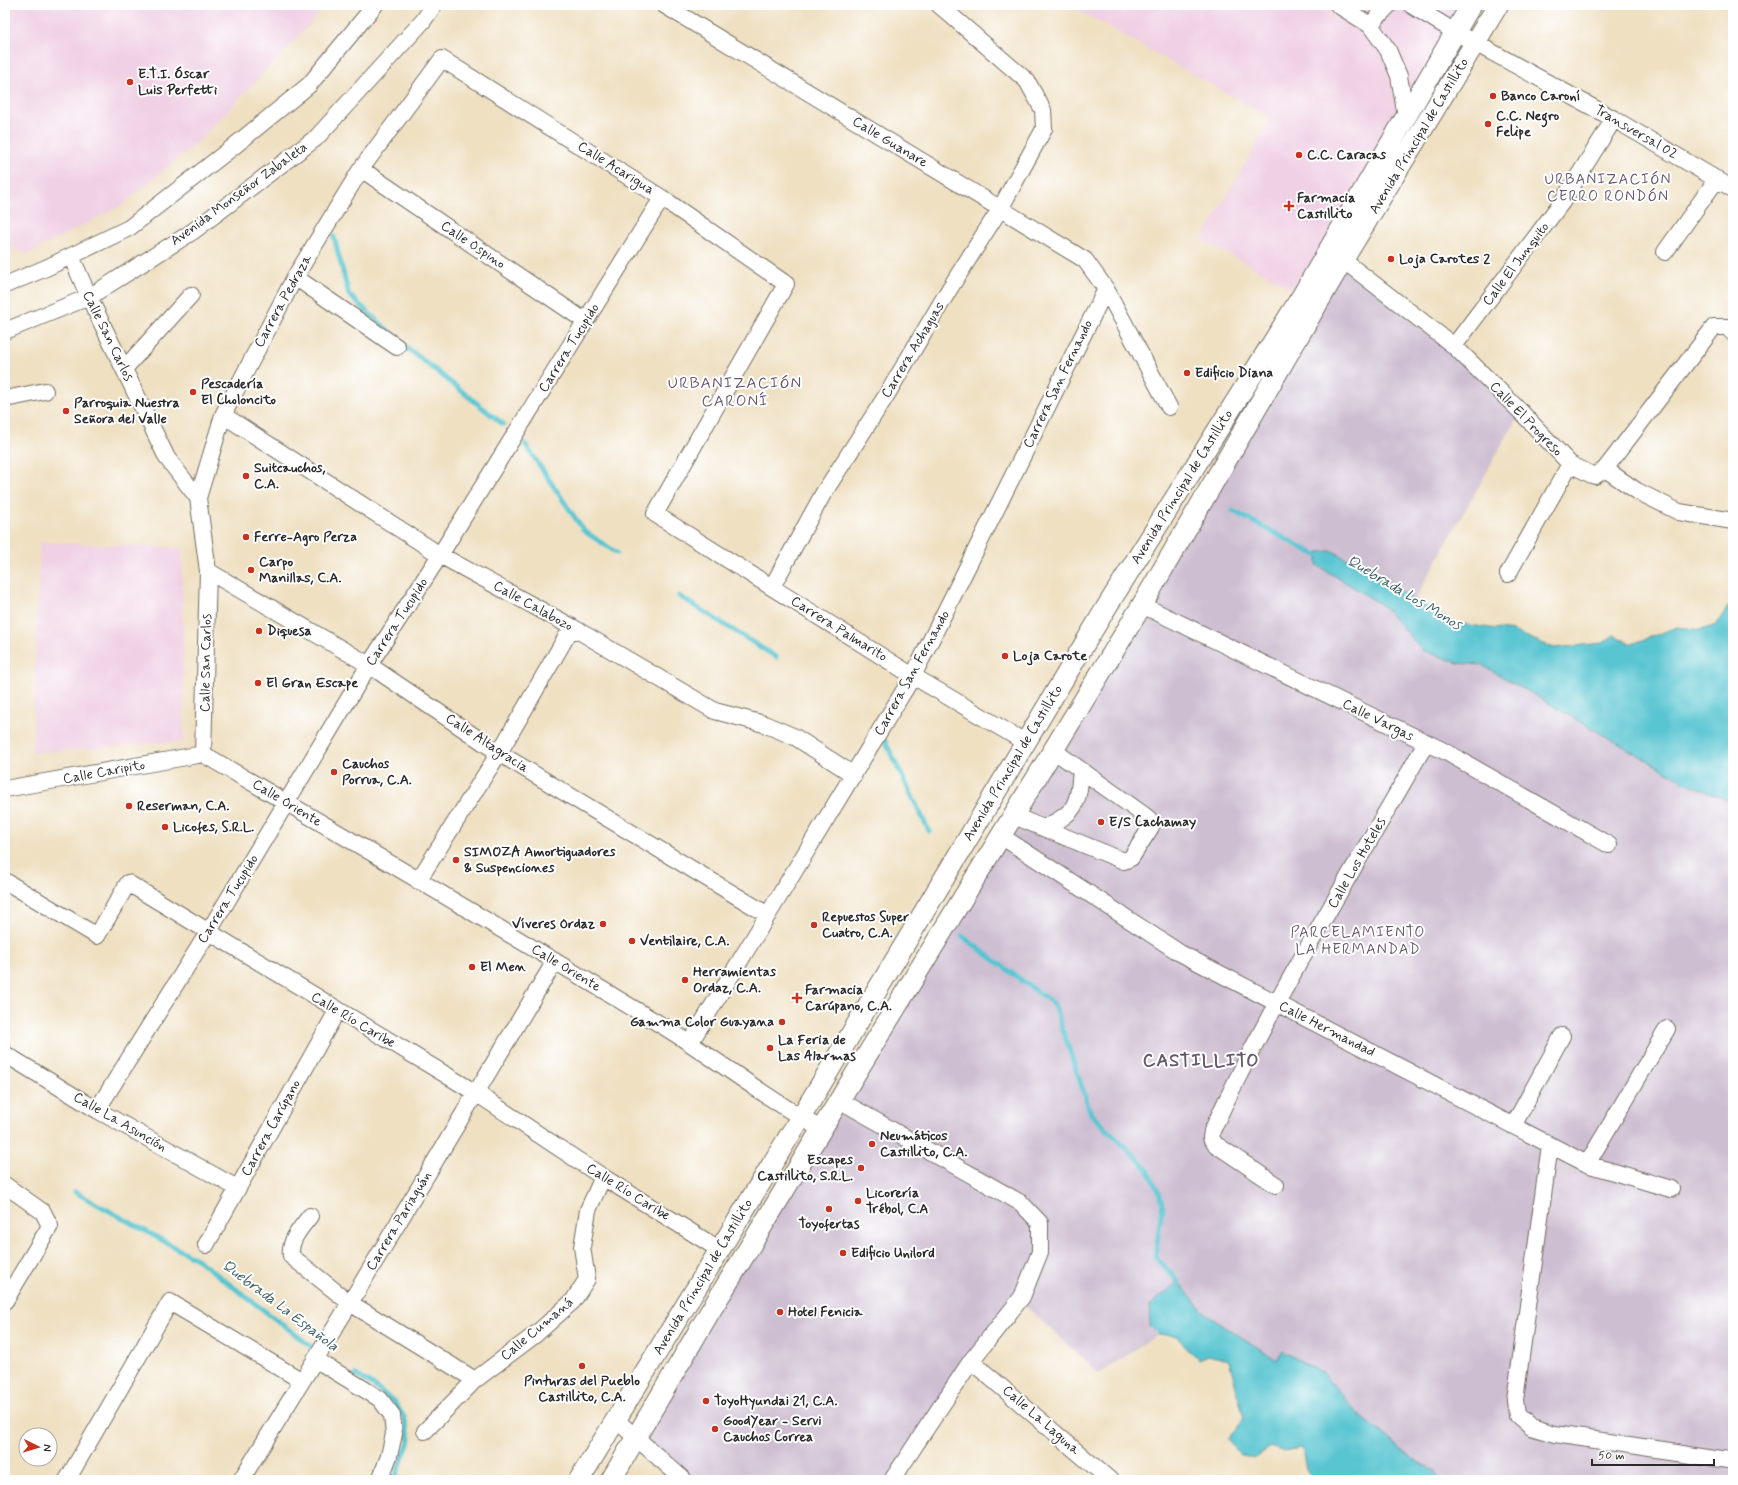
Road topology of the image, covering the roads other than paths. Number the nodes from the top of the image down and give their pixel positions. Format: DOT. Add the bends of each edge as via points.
graph roads {
  1 [pos="434,5"];
  2 [pos="664,5"];
  3 [pos="939,5"];
  4 [pos="1338,5"];
  5 [pos="1389,5"];
  6 [pos="1411,5"];
  7 [pos="1471,5"];
  8 [pos="1498,5"];
  9 [pos="370,7"];
  10 [pos="1370,25"];
  11 [pos="1455,32"];
  12 [pos="1475,44"];
  13 [pos="442,59"];
  14 [pos="1406,117"];
  15 [pos="1614,119"];
  16 [pos="361,169"];
  17 [pos="1717,179"];
  18 [pos="1733,189"];
  19 [pos="662,198"];
  20 [pos="1000,208"];
  21 [pos="1665,252"];
  22 [pos="70,256"];
  23 [pos="1343,260"];
  24 [pos="295,277"];
  25 [pos="5,285"];
  26 [pos="1106,289"];
  27 [pos="191,295"];
  28 [pos="89,297"];
  29 [pos="586,321"];
  30 [pos="1730,330"];
  31 [pos="5,331"];
  32 [pos="1454,346"];
  33 [pos="398,347"];
  34 [pos="124,369"];
  35 [pos="45,391"];
  36 [pos="5,399"];
  37 [pos="1169,407"];
  38 [pos="223,415"];
  39 [pos="1570,464"];
  40 [pos="1605,469"];
  41 [pos="198,498"];
  42 [pos="655,514"];
  43 [pos="1733,521"];
  44 [pos="440,555"];
  45 [pos="208,571"];
  46 [pos="1508,574"];
  47 [pos="772,587"];
  48 [pos="1142,605"];
  49 [pos="572,628"];
  50 [pos="369,666"];
  51 [pos="913,676"];
  52 [pos="1025,742"];
  53 [pos="1426,743"];
  54 [pos="1053,750"];
  55 [pos="499,752"];
  56 [pos="203,754"];
  57 [pos="1081,770"];
  58 [pos="854,775"];
  59 [pos="5,789"];
  60 [pos="287,803"];
  61 [pos="1014,816"];
  62 [pos="1043,828"];
  63 [pos="1000,836"];
  64 [pos="1609,845"];
  65 [pos="5,881"];
  66 [pos="418,881"];
  67 [pos="768,915"];
  68 [pos="209,931"];
  69 [pos="555,961"];
  70 [pos="1277,1003"];
  71 [pos="337,1011"];
  72 [pos="1667,1029"];
  73 [pos="1562,1036"];
  74 [pos="690,1043"];
  75 [pos="5,1054"];
  76 [pos="476,1093"];
  77 [pos="839,1100"];
  78 [pos="97,1110"];
  79 [pos="800,1118"];
  80 [pos="1513,1126"];
  81 [pos="821,1129"];
  82 [pos="1550,1145"];
  83 [pos="1587,1164"];
  84 [pos="603,1177"];
  85 [pos="5,1185"];
  86 [pos="1276,1185"];
  87 [pos="237,1188"];
  88 [pos="1671,1189"];
  89 [pos="310,1216"];
  90 [pos="206,1246"];
  91 [pos="720,1250"];
  92 [pos="5,1301"];
  93 [pos="350,1303"];
  94 [pos="316,1359"];
  95 [pos="971,1361"];
  96 [pos="475,1380"];
  97 [pos="302,1381"];
  98 [pos="616,1420"];
  99 [pos="425,1431"];
  100 [pos="636,1437"];
  101 [pos="1728,1460"];
  102 [pos="901,1476"];
  103 [pos="67,1480"];
  104 [pos="241,1480"];
  105 [pos="380,1480"];
  106 [pos="579,1480"];
  107 [pos="611,1480"];
  108 [pos="684,1480"];
  109 [pos="1110,1480"];
  1 -- 28 [label="street, Avenida Monseñor Zabaleta" via="423,21 316,138 192,232"];
  2 -- 20 [label="street, Calle Guanare"];
  3 -- 20 [label="street, Carrera Achaguas" via="1027,81 1043,110 1044,129"];
  4 -- 10 [label="street"];
  5 -- 10 [label="street"];
  6 -- 11 [label="street, Transversal 02"];
  7 -- 11 [label="main road, Avenida Principal de Castillito"];
  8 -- 12 [label="main road, Avenida Principal de Castillito"];
  9 -- 22 [label="street" via="308,84 233,147 130,228"];
  10 -- 14 [label="street" via="1388,50 1399,76"];
  11 -- 12 [label="street, Transversal 02"];
  11 -- 14 [label="main road, Avenida Principal de Castillito"];
  12 -- 15 [label="street, Transversal 02"];
  12 -- 23 [label="main road, Avenida Principal de Castillito"];
  13 -- 16 [label="street, Carrera Pedraza"];
  13 -- 19 [label="street, Calle Acarigua"];
  14 -- 52 [label="main road, Avenida Principal de Castillito" via="1303,294"];
  15 -- 17 [label="street, Transversal 02"];
  15 -- 32 [label="street, Calle El Junquito" via="1562,202"];
  16 -- 24 [label="street, Carrera Pedraza"];
  16 -- 29 [label="street, Calle Ospino"];
  17 -- 18 [label="street, Transversal 02"];
  17 -- 21 [label="street"];
  19 -- 29 [label="street, Carrera Tucupido"];
  19 -- 42 [label="street, Calle Acarigua" via="786,284"];
  20 -- 26 [label="street, Calle Guanare" via="1085,260"];
  20 -- 47 [label="street, Carrera Achaguas" via="823,494"];
  22 -- 25 [label="street"];
  22 -- 28 [label="street, Calle San Carlos"];
  23 -- 32 [label="street, Calle El Progreso"];
  23 -- 48 [label="main road, Avenida Principal de Castillito"];
  24 -- 33 [label="street"];
  24 -- 38 [label="street, Carrera Pedraza"];
  26 -- 37 [label="street, Calle Guanare"];
  26 -- 51 [label="street, Carrera San Fernando"];
  27 -- 34 [label="street"];
  28 -- 31 [label="street, Avenida Monseñor Zabaleta"];
  28 -- 34 [label="street, Calle San Carlos"];
  29 -- 44 [label="street, Carrera Tucupido"];
  30 -- 40 [label="street" via="1714,327"];
  32 -- 39 [label="street, Calle El Progreso"];
  34 -- 41 [label="street, Calle San Carlos" via="168,458"];
  35 -- 36 [label="street"];
  38 -- 41 [label="street, Carrera Pedraza"];
  38 -- 44 [label="street, Calle Calabozo"];
  39 -- 40 [label="street, Calle El Progreso" via="1592,476"];
  39 -- 46 [label="street"];
  40 -- 43 [label="street" via="1637,491 1679,512"];
  41 -- 45 [label="street, Carrera Pedraza"];
  42 -- 47 [label="street, Carrera Palmarito"];
  44 -- 49 [label="street, Calle Calabozo"];
  44 -- 50 [label="street, Carrera Tucupido"];
  45 -- 50 [label="street, Calle Altagracia"];
  45 -- 56 [label="street, Calle San Carlos"];
  47 -- 51 [label="street, Carrera Palmarito"];
  48 -- 53 [label="street, Calle Vargas"];
  48 -- 54 [label="main road, Avenida Principal de Castillito"];
  49 -- 55 [label="street"];
  49 -- 58 [label="street, Calle Calabozo" via="715,711 764,724 795,737"];
  50 -- 55 [label="street, Calle Altagracia"];
  50 -- 60 [label="street, Carrera Tucupido"];
  51 -- 52 [label="street, Carrera Palmarito"];
  51 -- 58 [label="street, Carrera San Fernando"];
  52 -- 79 [label="main road, Avenida Principal de Castillito"];
  53 -- 64 [label="street, Calle Vargas"];
  53 -- 70 [label="street, Calle Los Hoteles"];
  54 -- 57 [label="street"];
  54 -- 61 [label="main road, Avenida Principal de Castillito"];
  55 -- 66 [label="street"];
  55 -- 67 [label="street, Calle Altagracia"];
  56 -- 59 [label="street, Calle Caripito"];
  56 -- 60 [label="street, Calle Oriente"];
  57 -- 62 [label="street" via="1075,806 1063,819"];
  57 -- 62 [label="street" via="1149,819 1151,827 1131,858 1118,859"];
  58 -- 67 [label="street, Carrera San Fernando"];
  60 -- 66 [label="street, Calle Oriente"];
  60 -- 68 [label="street, Carrera Tucupido"];
  61 -- 62 [label="street"];
  61 -- 63 [label="main road, Avenida Principal de Castillito"];
  63 -- 70 [label="street, Calle Hermandad" via="1180,953"];
  63 -- 77 [label="main road, Avenida Principal de Castillito"];
  65 -- 68 [label="street, Calle Río Caribe" via="97,936 128,883"];
  66 -- 69 [label="street, Calle Oriente"];
  67 -- 74 [label="street, Carrera San Fernando"];
  68 -- 71 [label="street, Calle Río Caribe"];
  68 -- 78 [label="street, Carrera Tucupido"];
  69 -- 74 [label="street, Calle Oriente"];
  69 -- 76 [label="street, Carrera Pariaguán"];
  70 -- 80 [label="street, Calle Hermandad"];
  70 -- 86 [label="street, Calle Los Hoteles" via="1236,1079 1212,1131 1215,1144"];
  71 -- 76 [label="street, Calle Río Caribe"];
  71 -- 87 [label="street, Carrera Carúpano"];
  72 -- 83 [label="street"];
  73 -- 80 [label="street"];
  74 -- 79 [label="street, Calle Oriente"];
  75 -- 78 [label="street, Calle La Asunción"];
  76 -- 84 [label="street, Calle Río Caribe"];
  76 -- 93 [label="street, Carrera Pariaguán"];
  77 -- 81 [label="main road, Avenida Principal de Castillito"];
  77 -- 95 [label="street" via="1021,1203 1040,1223 1040,1252 1022,1297"];
  78 -- 87 [label="street, Calle La Asunción"];
  79 -- 81 [label="street, Calle Oriente"];
  79 -- 91 [label="main road, Avenida Principal de Castillito"];
  80 -- 82 [label="street, Calle Hermandad"];
  81 -- 100 [label="main road, Avenida Principal de Castillito"];
  82 -- 83 [label="street, Calle Hermandad"];
  82 -- 101 [label="street" via="1515,1400 1517,1415 1531,1426 1555,1434"];
  83 -- 88 [label="street, Calle Hermandad"];
  84 -- 91 [label="street, Calle Río Caribe"];
  84 -- 96 [label="street, Calle Cumaná" via="588,1210 582,1247 587,1279 573,1301 536,1334"];
  85 -- 92 [label="street" via="43,1212 50,1226"];
  87 -- 90 [label="street, Carrera Carúpano"];
  89 -- 93 [label="street" via="290,1247 291,1256"];
  91 -- 98 [label="main road, Avenida Principal de Castillito"];
  93 -- 94 [label="street, Carrera Pariaguán"];
  93 -- 96 [label="street"];
  94 -- 97 [label="street, Carrera Pariaguán"];
  94 -- 105 [label="street" via="380,1399 392,1415 394,1434"];
  95 -- 102 [label="street"];
  95 -- 109 [label="street, Calle La Laguna"];
  96 -- 99 [label="street, Calle Cumaná"];
  97 -- 103 [label="street" via="170,1302"];
  97 -- 104 [label="street, Carrera Pariaguán"];
  98 -- 100 [label="street"];
  98 -- 106 [label="main road, Avenida Principal de Castillito"];
  100 -- 107 [label="main road, Avenida Principal de Castillito"];
  100 -- 108 [label="street"];
}
